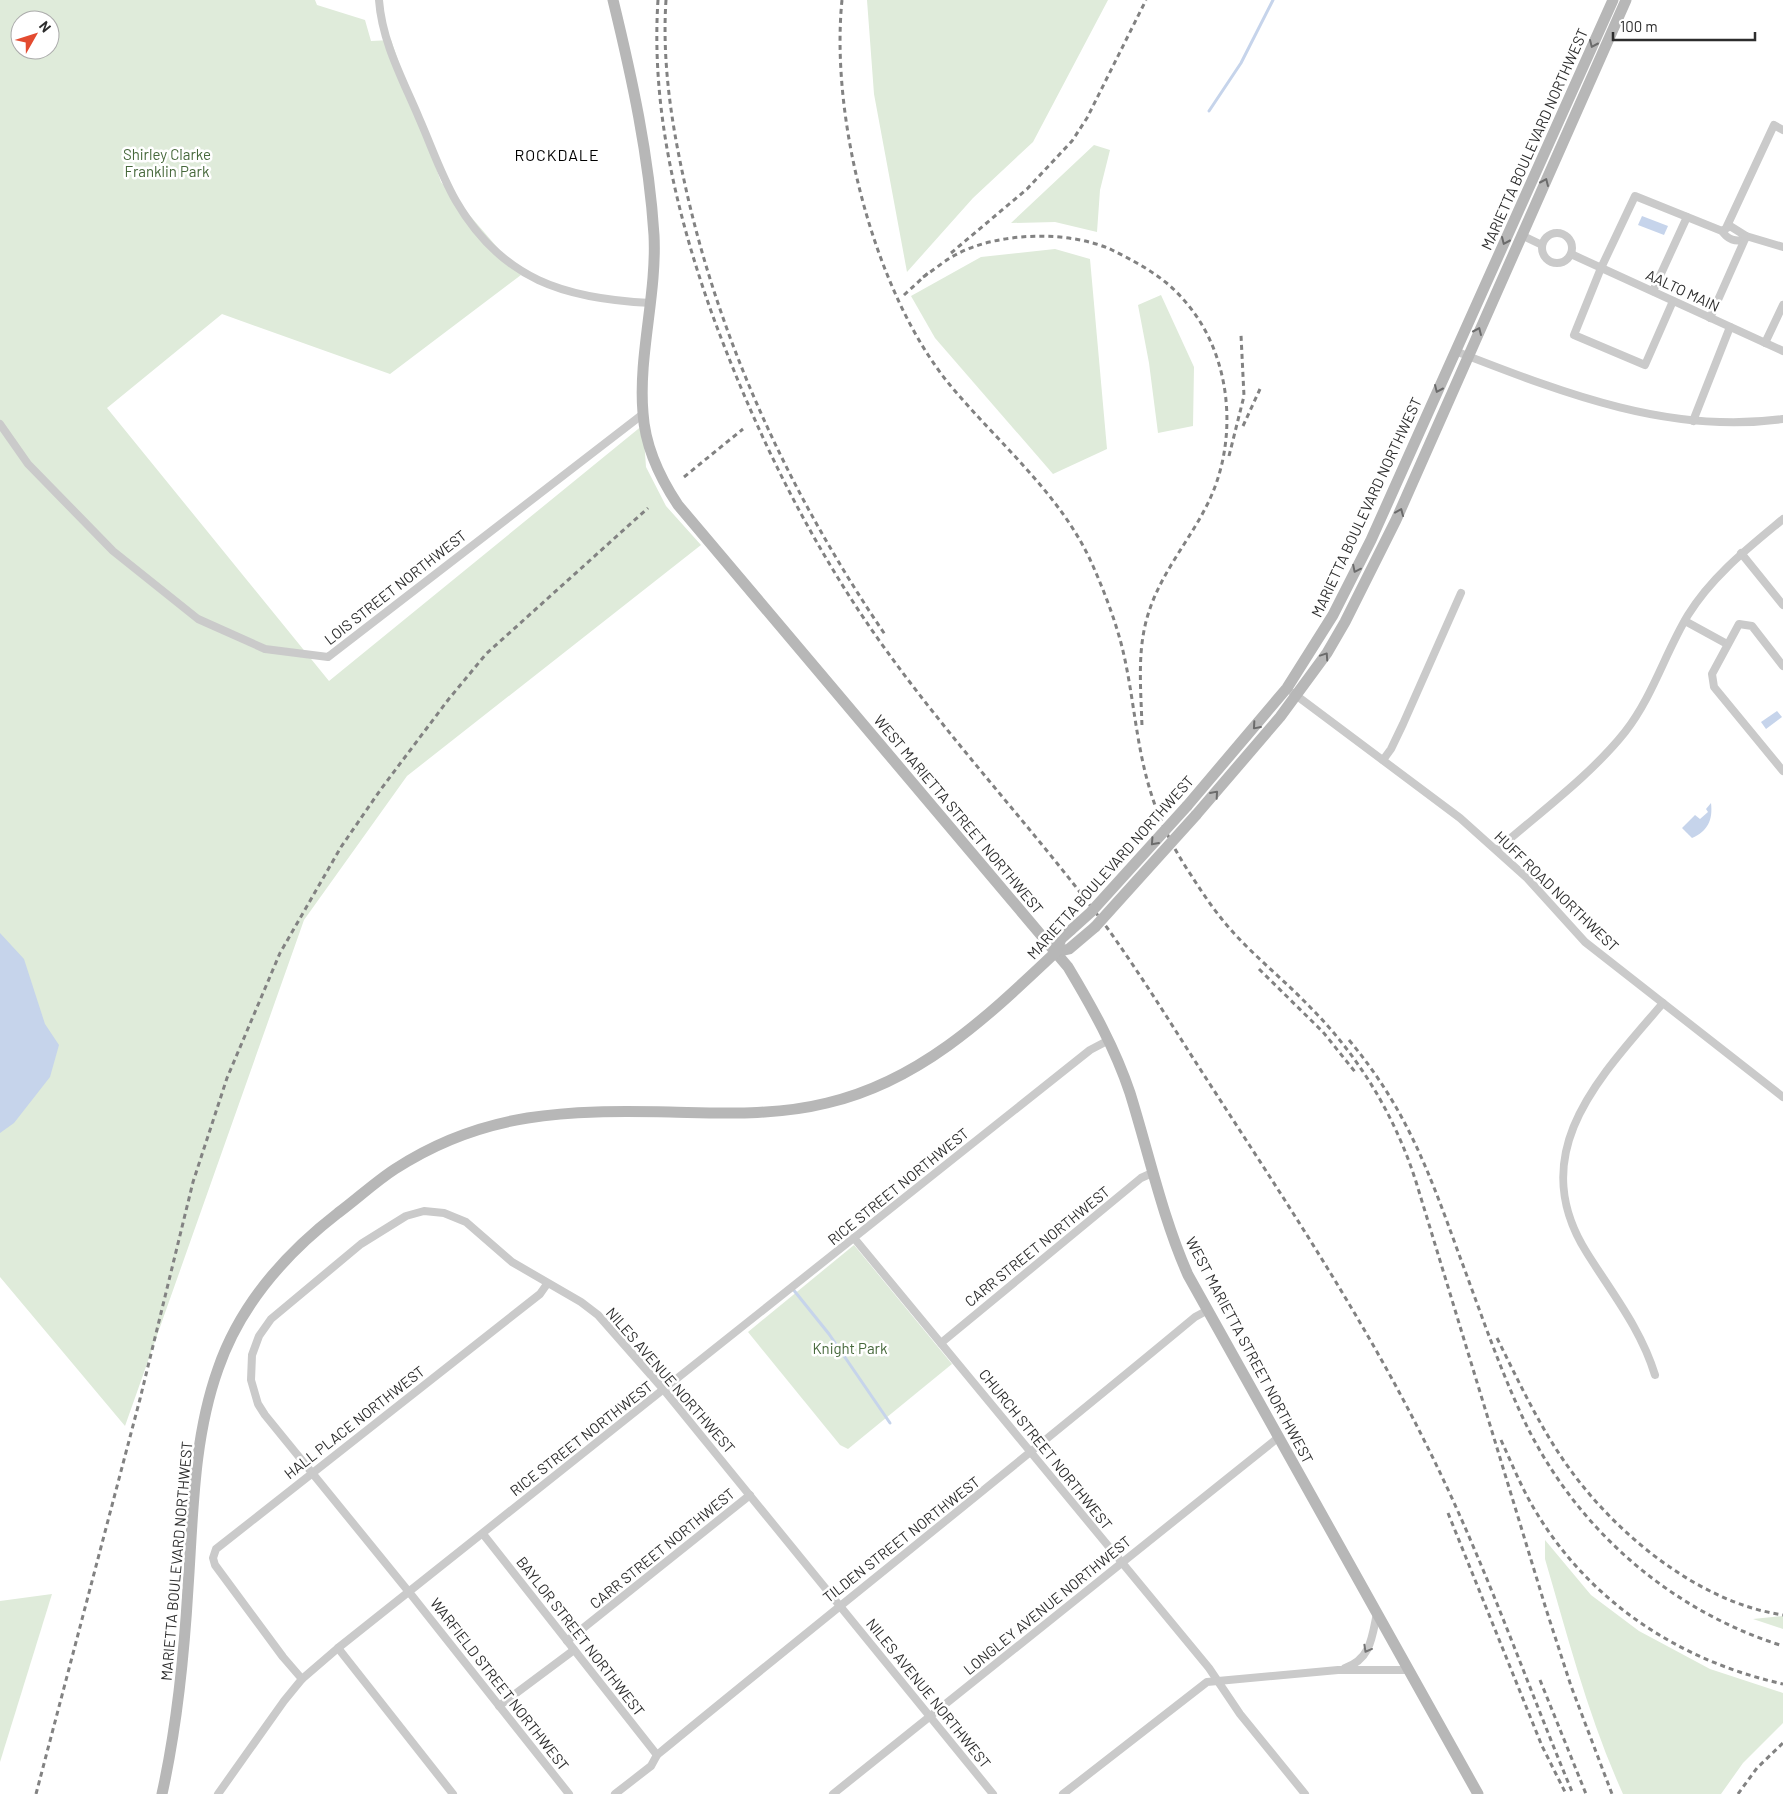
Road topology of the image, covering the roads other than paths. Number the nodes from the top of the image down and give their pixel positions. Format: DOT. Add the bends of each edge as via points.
graph roads {
  1 [pos="379,0"];
  2 [pos="614,0"];
  3 [pos="1613,0"];
  4 [pos="1626,0"];
  5 [pos="1783,130"];
  6 [pos="1687,217"];
  7 [pos="1724,229"];
  8 [pos="1521,235"];
  9 [pos="1746,238"];
  10 [pos="1542,245"];
  11 [pos="1783,247"];
  12 [pos="1571,254"];
  13 [pos="1601,268"];
  14 [pos="1652,291"];
  15 [pos="1673,301"];
  16 [pos="651,303"];
  17 [pos="1783,305"];
  18 [pos="1710,318"];
  19 [pos="1730,327"];
  20 [pos="1765,344"];
  21 [pos="1455,351"];
  22 [pos="1783,352"];
  23 [pos="1467,355"];
  24 [pos="643,414"];
  25 [pos="1783,419"];
  26 [pos="1693,421"];
  27 [pos="0,424"];
  28 [pos="1783,519"];
  29 [pos="1741,553"];
  30 [pos="1461,593"];
  31 [pos="1783,605"];
  32 [pos="1685,621"];
  33 [pos="1727,644"];
  34 [pos="1783,666"];
  35 [pos="1292,692"];
  36 [pos="1383,760"];
  37 [pos="1783,771"];
  38 [pos="1497,850"];
  39 [pos="1056,952"];
  40 [pos="1663,1003"];
  41 [pos="1109,1040"];
  42 [pos="1783,1097"];
  43 [pos="1152,1173"];
  44 [pos="854,1238"];
  45 [pos="547,1284"];
  46 [pos="1208,1310"];
  47 [pos="941,1343"];
  48 [pos="1655,1375"];
  49 [pos="664,1390"];
  50 [pos="1278,1437"];
  51 [pos="1032,1453"];
  52 [pos="312,1473"];
  53 [pos="750,1495"];
  54 [pos="482,1534"];
  55 [pos="1122,1563"];
  56 [pos="409,1592"];
  57 [pos="839,1605"];
  58 [pos="1378,1613"];
  59 [pos="567,1641"];
  60 [pos="338,1648"];
  61 [pos="574,1650"];
  62 [pos="1338,1670"];
  63 [pos="1409,1670"];
  64 [pos="302,1679"];
  65 [pos="1216,1679"];
  66 [pos="499,1706"];
  67 [pos="930,1717"];
  68 [pos="657,1755"];
  69 [pos="162,1794"];
  70 [pos="218,1794"];
  71 [pos="453,1794"];
  72 [pos="569,1794"];
  73 [pos="615,1794"];
  74 [pos="833,1794"];
  75 [pos="993,1794"];
  76 [pos="1063,1794"];
  77 [pos="1306,1794"];
  78 [pos="1478,1794"];
  1 -- 16 [label="street" via="394,61 452,191 472,225 489,245 519,270 562,291 610,301"];
  2 -- 16 [label="main road, WEST MARIETTA STREET NORTHWEST" via="646,159 654,237"];
  3 -- 21 [label="main road, MARIETTA BOULEVARD NORTHWEST, one-way"];
  8 -- 4 [label="main road, one-way"];
  5 -- 7 [label="street" via="1774,124"];
  6 -- 7 [label="street"];
  6 -- 13 [label="street" via="1636,196"];
  6 -- 14 [label="street"];
  7 -- 9 [label="street" via="1735,228"];
  7 -- 9 [label="street" via="1730,239 1740,241"];
  8 -- 10 [label="street"];
  23 -- 8 [label="main road, one-way"];
  9 -- 11 [label="street"];
  9 -- 18 [label="street"];
  10 -- 12 [label="street" via="1543,254 1554,263 1566,260"];
  10 -- 12 [label="street" via="1552,234 1561,234 1568,238"];
  12 -- 13 [label="street, AALTO MAIN"];
  13 -- 14 [label="street, AALTO MAIN"];
  13 -- 15 [label="street" via="1574,335 1645,365"];
  14 -- 15 [label="street, AALTO MAIN"];
  15 -- 18 [label="street, AALTO MAIN"];
  16 -- 24 [label="main road, WEST MARIETTA STREET NORTHWEST"];
  17 -- 20 [label="street"];
  18 -- 19 [label="street, AALTO MAIN"];
  19 -- 20 [label="street, AALTO MAIN"];
  19 -- 26 [label="street"];
  20 -- 22 [label="street, AALTO MAIN"];
  21 -- 23 [label="street"];
  21 -- 35 [label="main road, MARIETTA BOULEVARD NORTHWEST, one-way" via="1349,583"];
  23 -- 26 [label="street" via="1605,404 1640,414"];
  35 -- 23 [label="main road, one-way" via="1327,653 1375,566"];
  24 -- 27 [label="street, LOIS STREET NORTHWEST" via="328,657 265,649 198,619 113,551 28,464"];
  24 -- 39 [label="main road, WEST MARIETTA STREET NORTHWEST" via="657,468 678,505"];
  25 -- 26 [label="street" via="1756,423"];
  28 -- 29 [label="street"];
  29 -- 31 [label="street"];
  29 -- 32 [label="street" via="1702,595"];
  30 -- 36 [label="street" via="1403,724"];
  32 -- 33 [label="street"];
  32 -- 38 [label="street" via="1654,688 1625,732"];
  33 -- 34 [label="street" via="1739,624 1752,626"];
  33 -- 37 [label="street" via="1712,674 1714,687"];
  35 -- 36 [label="street, HUFF ROAD NORTHWEST"];
  35 -- 39 [label="main road, MARIETTA BOULEVARD NORTHWEST, one-way, bridge" via="1090,912 1061,939"];
  39 -- 35 [label="main road, one-way, bridge" via="1069,949 1095,926 1196,815 1251,753"];
  36 -- 38 [label="street, HUFF ROAD NORTHWEST"];
  38 -- 40 [label="street, HUFF ROAD NORTHWEST" via="1585,942"];
  39 -- 41 [label="main road, WEST MARIETTA STREET NORTHWEST" via="1093,1008"];
  39 -- 69 [label="main road, MARIETTA BOULEVARD NORTHWEST" via="968,1032 920,1066 880,1087 827,1103 773,1112 588,1111 531,1116 494,1124 442,1144 393,1170 293,1251 263,1286 238,1324 218,1368 205,1412 190,1533 179,1696"];
  40 -- 42 [label="street, HUFF ROAD NORTHWEST"];
  40 -- 48 [label="street" via="1582,1106 1568,1138 1563,1178 1566,1204 1576,1233 1640,1334"];
  41 -- 43 [label="main road, WEST MARIETTA STREET NORTHWEST" via="1129,1092"];
  41 -- 44 [label="street, RICE STREET NORTHWEST" via="1090,1050"];
  43 -- 46 [label="main road, WEST MARIETTA STREET NORTHWEST" via="1176,1247"];
  43 -- 47 [label="street, CARR STREET NORTHWEST"];
  44 -- 47 [label="street, CHURCH STREET NORTHWEST"];
  44 -- 49 [label="street, RICE STREET NORTHWEST"];
  45 -- 49 [label="street, NILES AVENUE NORTHWEST" via="598,1315"];
  45 -- 52 [label="street, HALL PLACE NORTHWEST" via="540,1294"];
  45 -- 52 [label="street, NILES AVENUE NORTHWEST" via="512,1262 466,1222 444,1213 424,1211 406,1216 361,1244 271,1320 259,1336 252,1355 251,1380 258,1404"];
  46 -- 50 [label="main road, WEST MARIETTA STREET NORTHWEST"];
  46 -- 51 [label="street, TILDEN STREET NORTHWEST" via="1195,1317"];
  47 -- 51 [label="street, CHURCH STREET NORTHWEST"];
  49 -- 53 [label="street, NILES AVENUE NORTHWEST"];
  49 -- 54 [label="street, RICE STREET NORTHWEST"];
  50 -- 55 [label="street, LONGLEY AVENUE NORTHWEST"];
  50 -- 58 [label="main road, WEST MARIETTA STREET NORTHWEST"];
  51 -- 55 [label="street, CHURCH STREET NORTHWEST"];
  51 -- 57 [label="street, TILDEN STREET NORTHWEST"];
  52 -- 56 [label="street, NILES AVENUE NORTHWEST"];
  52 -- 64 [label="street, HALL PLACE NORTHWEST" via="216,1549 212,1558"];
  53 -- 57 [label="street, NILES AVENUE NORTHWEST"];
  53 -- 59 [label="street, CARR STREET NORTHWEST"];
  54 -- 56 [label="street, RICE STREET NORTHWEST"];
  54 -- 59 [label="street, BAYLOR STREET NORTHWEST"];
  55 -- 65 [label="street, CHURCH STREET NORTHWEST"];
  55 -- 67 [label="street, LONGLEY AVENUE NORTHWEST"];
  56 -- 60 [label="street, RICE STREET NORTHWEST"];
  56 -- 66 [label="street, WARFIELD STREET NORTHWEST"];
  57 -- 67 [label="street, NILES AVENUE NORTHWEST"];
  57 -- 68 [label="street, TILDEN STREET NORTHWEST"];
  58 -- 62 [label="street, one-way" via="1371,1645 1364,1656 1355,1664"];
  58 -- 63 [label="main road, WEST MARIETTA STREET NORTHWEST"];
  59 -- 61 [label="street, BAYLOR STREET NORTHWEST"];
  60 -- 64 [label="street, RICE STREET NORTHWEST"];
  60 -- 71 [label="street"];
  61 -- 66 [label="street"];
  61 -- 68 [label="street, BAYLOR STREET NORTHWEST"];
  62 -- 63 [label="street"];
  62 -- 65 [label="street"];
  63 -- 78 [label="main road, WEST MARIETTA STREET NORTHWEST"];
  64 -- 70 [label="street, RICE STREET NORTHWEST"];
  65 -- 76 [label="street" via="1190,1693"];
  65 -- 77 [label="street, CHURCH STREET NORTHWEST" via="1240,1714"];
  66 -- 72 [label="street, WARFIELD STREET NORTHWEST"];
  67 -- 74 [label="street, LONGLEY AVENUE NORTHWEST"];
  67 -- 75 [label="street, NILES AVENUE NORTHWEST"];
  68 -- 73 [label="street, TILDEN STREET NORTHWEST" via="651,1766"];
}
